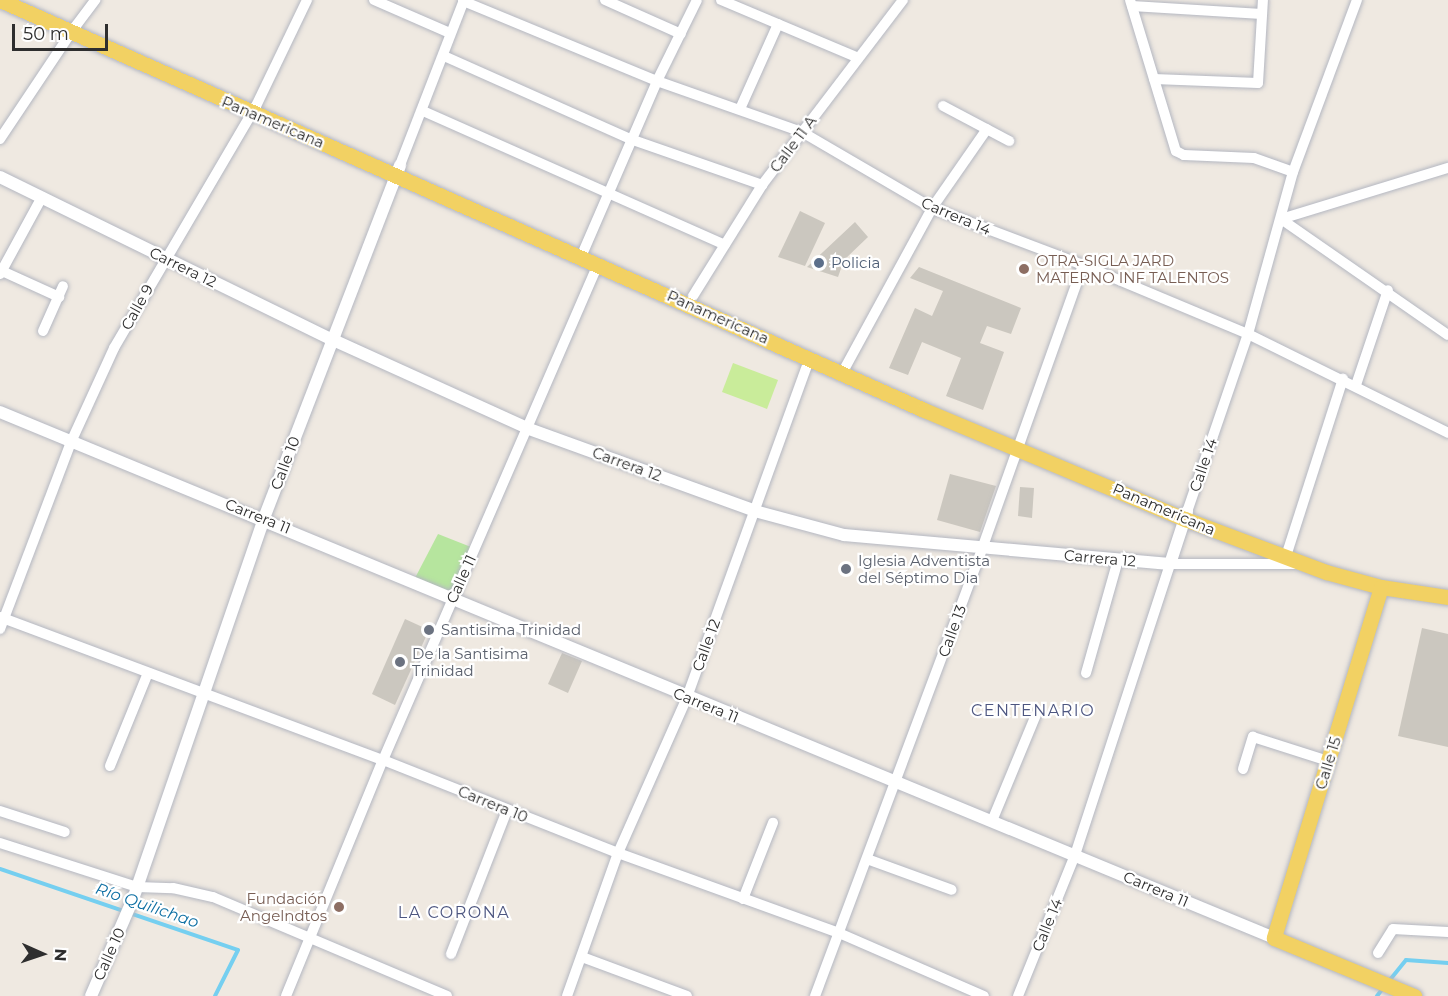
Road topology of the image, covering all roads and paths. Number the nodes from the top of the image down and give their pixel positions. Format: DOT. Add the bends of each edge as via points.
graph roads {
  1 [pos="0,0"];
  2 [pos="18,0"];
  3 [pos="95,0"];
  4 [pos="306,0"];
  5 [pos="374,0"];
  6 [pos="605,0"];
  7 [pos="697,0"];
  8 [pos="722,0"];
  9 [pos="903,0"];
  10 [pos="1263,0"];
  11 [pos="1357,0"];
  12 [pos="463,1"];
  13 [pos="1131,3"];
  14 [pos="1262,14"];
  15 [pos="778,24"];
  16 [pos="72,30"];
  17 [pos="450,33"];
  18 [pos="681,34"];
  19 [pos="444,56"];
  20 [pos="858,58"];
  21 [pos="1154,79"];
  22 [pos="657,81"];
  23 [pos="943,106"];
  24 [pos="740,109"];
  25 [pos="254,110"];
  26 [pos="423,111"];
  27 [pos="987,129"];
  28 [pos="802,132"];
  29 [pos="0,139"];
  30 [pos="633,140"];
  31 [pos="1009,141"];
  32 [pos="1448,168"];
  33 [pos="399,170"];
  34 [pos="1293,172"];
  35 [pos="0,177"];
  36 [pos="762,185"];
  37 [pos="611,194"];
  38 [pos="42,197"];
  39 [pos="932,208"];
  40 [pos="1281,219"];
  41 [pos="725,245"];
  42 [pos="584,250"];
  43 [pos="164,257"];
  44 [pos="598,264"];
  45 [pos="1083,265"];
  46 [pos="1,272"];
  47 [pos="1388,290"];
  48 [pos="693,296"];
  49 [pos="43,331"];
  50 [pos="1248,334"];
  51 [pos="1448,334"];
  52 [pos="331,339"];
  53 [pos="810,358"];
  54 [pos="846,366"];
  55 [pos="1343,379"];
  56 [pos="1356,385"];
  57 [pos="0,412"];
  58 [pos="529,429"];
  59 [pos="1448,433"];
  60 [pos="71,442"];
  61 [pos="1020,445"];
  62 [pos="755,511"];
  63 [pos="1186,516"];
  64 [pos="264,518"];
  65 [pos="983,546"];
  66 [pos="1288,550"];
  67 [pos="1118,560"];
  68 [pos="1170,564"];
  69 [pos="1304,564"];
  70 [pos="1381,587"];
  71 [pos="1448,589"];
  72 [pos="1448,597"];
  73 [pos="452,598"];
  74 [pos="1,622"];
  75 [pos="148,673"];
  76 [pos="1086,673"];
  77 [pos="205,695"];
  78 [pos="687,697"];
  79 [pos="1036,715"];
  80 [pos="383,760"];
  81 [pos="1328,761"];
  82 [pos="110,766"];
  83 [pos="1244,768"];
  84 [pos="895,782"];
  85 [pos="507,810"];
  86 [pos="0,811"];
  87 [pos="992,821"];
  88 [pos="773,823"];
  89 [pos="65,832"];
  90 [pos="0,843"];
  91 [pos="618,854"];
  92 [pos="1075,855"];
  93 [pos="867,860"];
  94 [pos="952,890"];
  95 [pos="135,893"];
  96 [pos="743,899"];
  97 [pos="1448,932"];
  98 [pos="839,933"];
  99 [pos="1274,938"];
  100 [pos="307,939"];
  101 [pos="1378,952"];
  102 [pos="451,954"];
  103 [pos="582,957"];
  104 [pos="91,996"];
  105 [pos="286,996"];
  106 [pos="447,996"];
  107 [pos="567,996"];
  108 [pos="687,996"];
  109 [pos="815,996"];
  110 [pos="984,996"];
  111 [pos="1018,996"];
  112 [pos="1413,996"];
  1 -- 16 [label="main road, Panamericana"];
  2 -- 16 [label="main road, Panamericana"];
  3 -- 16 [label="street"];
  4 -- 25 [label="street, Calle 9"];
  5 -- 17 [label="street"];
  6 -- 18 [label="street"];
  7 -- 18 [label="street"];
  8 -- 15 [label="street"];
  9 -- 20 [label="street, Calle 11 A"];
  10 -- 14 [label="street"];
  11 -- 34 [label="street, Calle 14"];
  12 -- 17 [label="street, Calle 10"];
  12 -- 22 [label="street, Carrera 14"];
  13 -- 14 [label="street"];
  13 -- 21 [label="street"];
  14 -- 21 [label="street" via="1258,83"];
  15 -- 20 [label="street"];
  15 -- 24 [label="street"];
  16 -- 25 [label="main road, Panamericana"];
  16 -- 29 [label="street"];
  17 -- 19 [label="street, Calle 10"];
  18 -- 22 [label="street"];
  19 -- 26 [label="street, Calle 10"];
  19 -- 30 [label="street"];
  20 -- 28 [label="street, Calle 11 A"];
  21 -- 34 [label="street" via="1176,150 1184,155 1254,158"];
  22 -- 24 [label="street, Carrera 14"];
  22 -- 30 [label="street"];
  23 -- 27 [label="street"];
  24 -- 28 [label="street, Carrera 14"];
  25 -- 33 [label="main road, Panamericana"];
  25 -- 43 [label="street, Calle 9"];
  26 -- 33 [label="street, Calle 10"];
  26 -- 37 [label="street"];
  27 -- 31 [label="street"];
  27 -- 39 [label="street"];
  28 -- 36 [label="street, Calle 11 A"];
  28 -- 39 [label="street, Carrera 14"];
  30 -- 36 [label="street"];
  30 -- 37 [label="street"];
  32 -- 40 [label="street"];
  33 -- 42 [label="main road, Panamericana"];
  33 -- 44 [label="main road, Panamericana"];
  33 -- 52 [label="street, Calle 10"];
  34 -- 40 [label="street, Calle 14"];
  35 -- 38 [label="street, Carrera 12"];
  36 -- 41 [label="street, Calle 11 A"];
  37 -- 41 [label="street"];
  37 -- 42 [label="street"];
  38 -- 43 [label="street, Carrera 12"];
  38 -- 46 [label="street"];
  39 -- 45 [label="street, Carrera 14"];
  39 -- 54 [label="street"];
  40 -- 47 [label="street"];
  40 -- 50 [label="street, Calle 14"];
  41 -- 48 [label="street, Calle 11 A"];
  42 -- 48 [label="main road, Panamericana"];
  43 -- 52 [label="street, Carrera 12"];
  43 -- 60 [label="street, Calle 9" via="114,348"];
  44 -- 53 [label="main road, Panamericana"];
  44 -- 58 [label="street, Calle 11"];
  45 -- 50 [label="street, Carrera 14"];
  45 -- 61 [label="street, Calle 13"];
  46 -- 49 [label="street" via="61,291"];
  47 -- 51 [label="street"];
  47 -- 56 [label="street"];
  48 -- 54 [label="main road, Panamericana"];
  50 -- 55 [label="street, Carrera 14"];
  50 -- 63 [label="street, Calle 14"];
  52 -- 58 [label="street, Carrera 12"];
  52 -- 64 [label="street, Calle 10"];
  53 -- 61 [label="main road, Panamericana"];
  53 -- 62 [label="street, Calle 12"];
  54 -- 61 [label="main road, Panamericana"];
  55 -- 56 [label="street, Carrera 14"];
  55 -- 66 [label="street"];
  56 -- 59 [label="street, Carrera 14"];
  57 -- 60 [label="street, Carrera 11"];
  58 -- 62 [label="street, Carrera 12"];
  58 -- 73 [label="street, Calle 11"];
  60 -- 64 [label="street, Carrera 11"];
  60 -- 74 [label="street, Calle 9"];
  61 -- 63 [label="main road, Panamericana"];
  61 -- 65 [label="street, Calle 13"];
  62 -- 65 [label="street, Carrera 12" via="844,535"];
  62 -- 78 [label="street, Calle 12"];
  63 -- 66 [label="main road, Panamericana"];
  63 -- 68 [label="street, Calle 14"];
  63 -- 69 [label="main road, Panamericana"];
  64 -- 73 [label="street, Carrera 11"];
  64 -- 77 [label="street, Calle 10"];
  65 -- 67 [label="street, Carrera 12"];
  65 -- 84 [label="street, Calle 13"];
  66 -- 71 [label="main road, Panamericana" via="1383,580"];
  67 -- 68 [label="street, Carrera 12"];
  67 -- 76 [label="street"];
  68 -- 69 [label="street, Carrera 12"];
  68 -- 92 [label="street, Calle 14"];
  69 -- 70 [label="main road, Panamericana"];
  70 -- 72 [label="main road, Panamericana"];
  70 -- 81 [label="main road, Calle 15"];
  73 -- 78 [label="street, Carrera 11"];
  73 -- 80 [label="street, Calle 11"];
  74 -- 75 [label="street, Carrera 10"];
  75 -- 77 [label="street, Carrera 10"];
  75 -- 82 [label="street"];
  77 -- 80 [label="street, Carrera 10"];
  77 -- 95 [label="street, Calle 10"];
  78 -- 84 [label="street, Carrera 11"];
  78 -- 91 [label="street, Calle 12"];
  79 -- 87 [label="street"];
  80 -- 85 [label="street, Carrera 10"];
  80 -- 100 [label="street, Calle 11"];
  81 -- 83 [label="street" via="1253,737"];
  81 -- 99 [label="main road, Calle 15"];
  84 -- 87 [label="street, Carrera 11"];
  84 -- 93 [label="street, Calle 13"];
  85 -- 91 [label="street, Carrera 10"];
  85 -- 102 [label="street"];
  86 -- 89 [label="street"];
  87 -- 92 [label="street, Carrera 11"];
  88 -- 96 [label="street"];
  90 -- 95 [label="street"];
  91 -- 96 [label="street, Carrera 10"];
  91 -- 103 [label="street, Calle 12"];
  92 -- 99 [label="street, Carrera 11"];
  92 -- 111 [label="street, Calle 14"];
  93 -- 94 [label="street"];
  93 -- 98 [label="street, Calle 13"];
  95 -- 100 [label="street" via="173,888 213,897"];
  95 -- 104 [label="street, Calle 10"];
  96 -- 98 [label="street, Carrera 10"];
  97 -- 101 [label="street" via="1393,929"];
  98 -- 109 [label="street, Calle 13"];
  98 -- 110 [label="street, Carrera 10"];
  99 -- 112 [label="main road, Carrera 11"];
  100 -- 105 [label="street, Calle 11"];
  100 -- 106 [label="street"];
  103 -- 107 [label="street, Calle 12"];
  103 -- 108 [label="street"];
}
